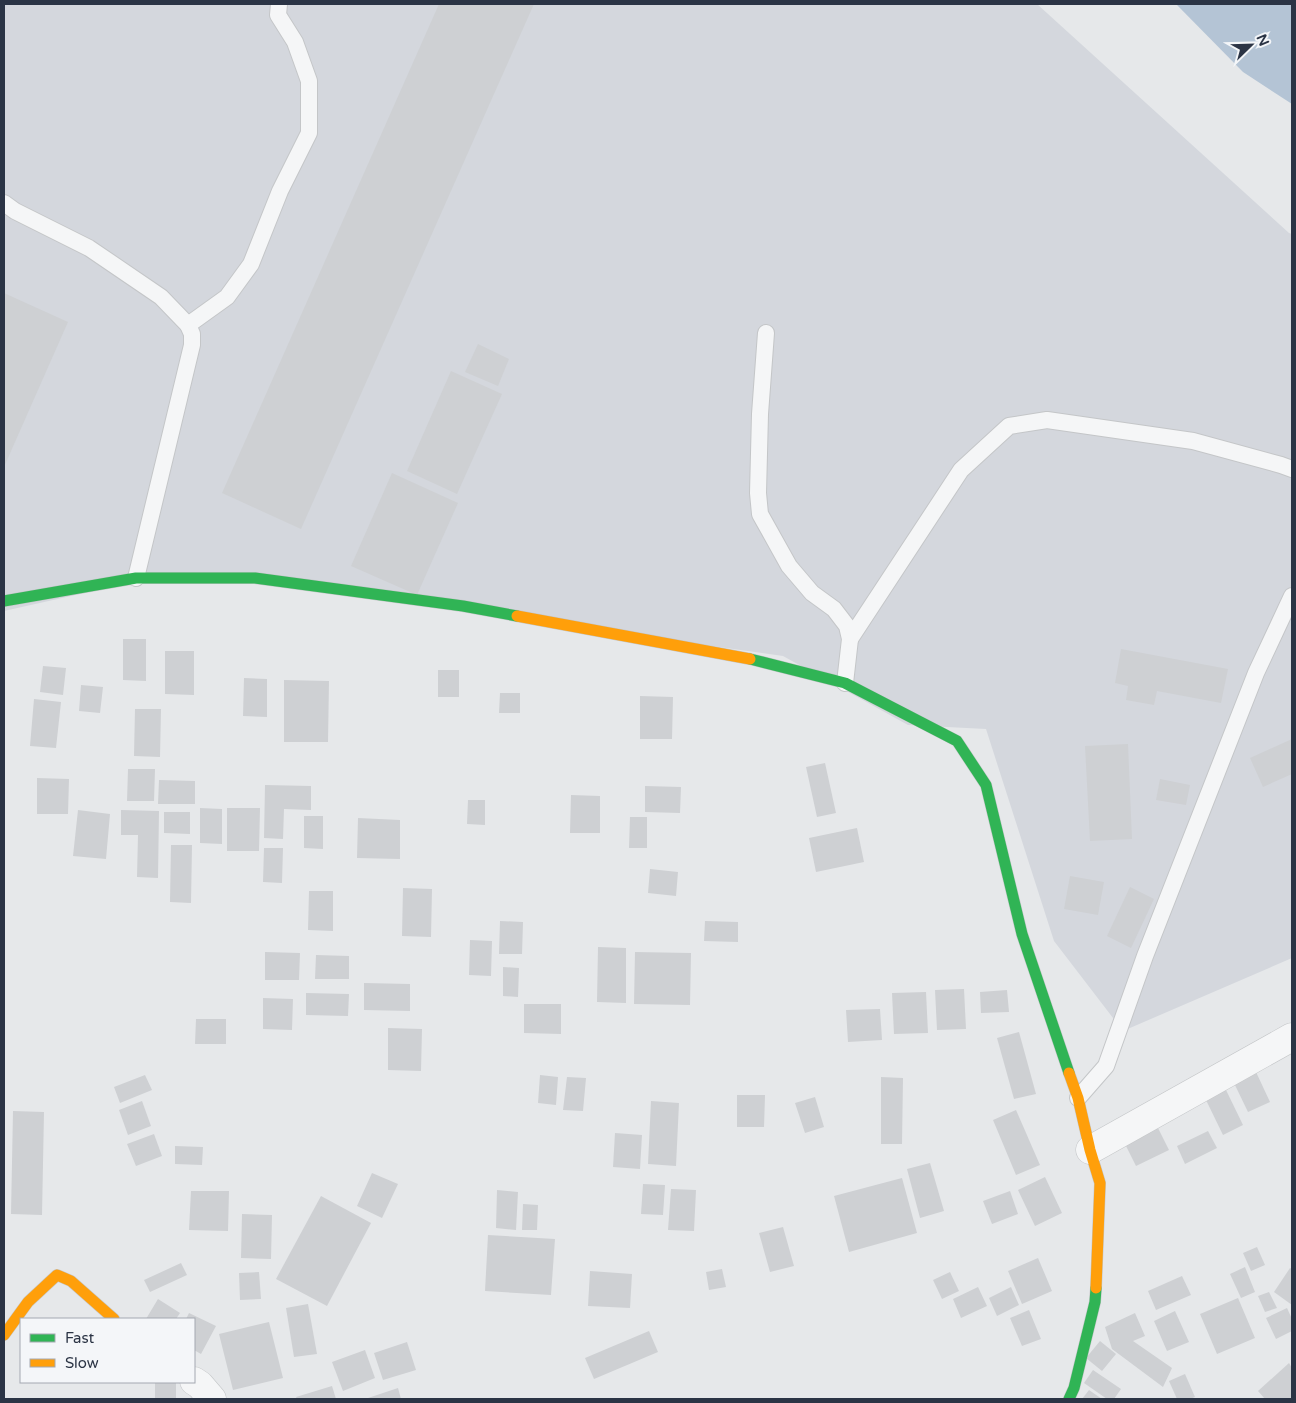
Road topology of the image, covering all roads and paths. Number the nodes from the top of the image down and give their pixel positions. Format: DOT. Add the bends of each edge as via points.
graph roads {
  1 [pos="279,4"];
  2 [pos="4,203"];
  3 [pos="188,325"];
  4 [pos="766,333"];
  5 [pos="1292,469"];
  6 [pos="136,578"];
  7 [pos="1292,596"];
  8 [pos="4,601"];
  9 [pos="850,639"];
  10 [pos="845,683"];
  11 [pos="1292,1037"];
  12 [pos="1078,1098"];
  13 [pos="1090,1150"];
  14 [pos="113,1318"];
  15 [pos="4,1335"];
  16 [pos="195,1382"];
  17 [pos="212,1399"];
  18 [pos="1069,1399"];
  1 -- 3 [label="lane" via="278,15 295,42 309,81 309,133 280,191 251,264 227,297"];
  2 -- 3 [label="lane" via="89,248 161,297"];
  3 -- 6 [label="lane" via="192,345"];
  4 -- 9 [label="lane" via="760,414 760,514 789,566 812,593 834,609 847,626"];
  5 -- 9 [label="lane" via="1193,441 1047,420 1009,426 961,470"];
  6 -- 8 [label="street"];
  6 -- 10 [label="street" via="256,578 464,606 767,662"];
  7 -- 12 [label="lane" via="1256,673 1145,956 1106,1066"];
  9 -- 10 [label="lane"];
  10 -- 12 [label="street" via="957,741 986,785 1022,934"];
  11 -- 13 [label="street"];
  12 -- 13 [label="street"];
  13 -- 18 [label="street" via="1100,1183 1095,1302"];
  14 -- 15 [label="street" via="70,1281 57,1275 42,1286 15,1316"];
  16 -- 17 [label="street"];
}
